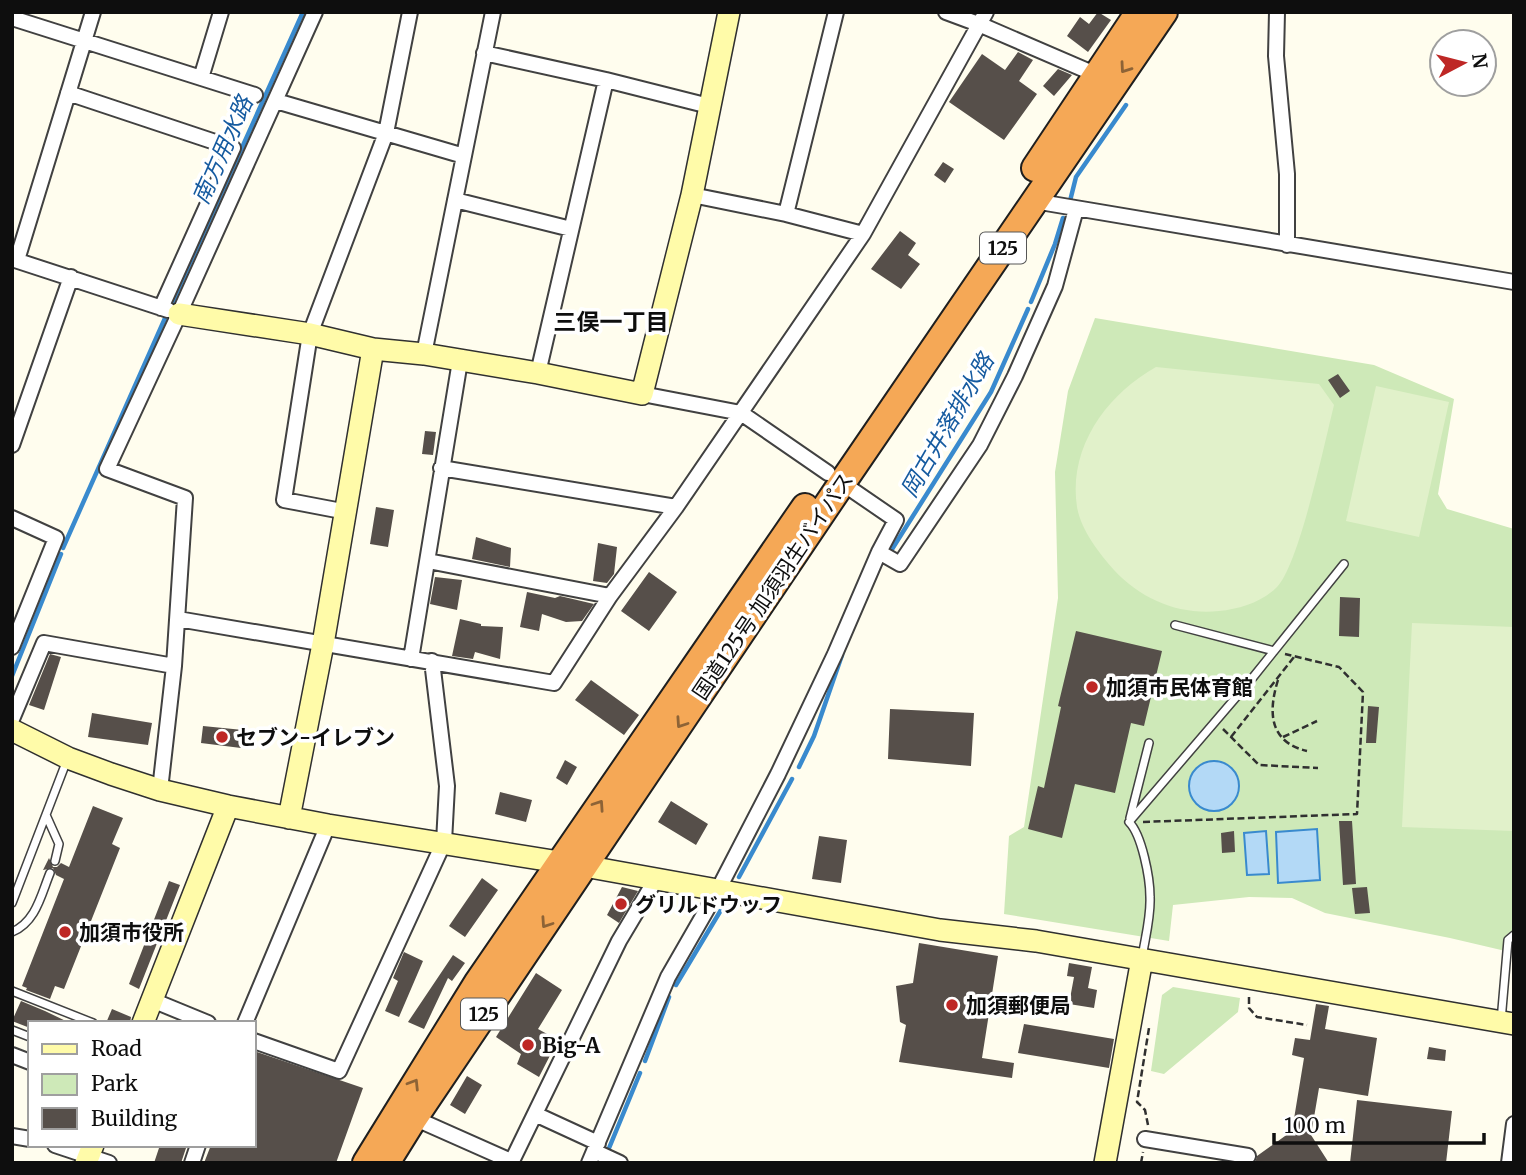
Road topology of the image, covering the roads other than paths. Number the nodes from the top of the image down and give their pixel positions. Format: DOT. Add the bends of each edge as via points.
graph roads {
  1 [pos="93,12"];
  2 [pos="221,12"];
  3 [pos="314,12"];
  4 [pos="410,12"];
  5 [pos="493,12"];
  6 [pos="729,12"];
  7 [pos="836,12"];
  8 [pos="946,12"];
  9 [pos="1139,12"];
  10 [pos="1164,12"];
  11 [pos="1277,12"];
  12 [pos="12,18"];
  13 [pos="984,18"];
  14 [pos="85,40"];
  15 [pos="484,54"];
  16 [pos="1097,75"];
  17 [pos="201,78"];
  18 [pos="606,80"];
  19 [pos="68,93"];
  20 [pos="255,95"];
  21 [pos="276,101"];
  22 [pos="709,107"];
  23 [pos="386,133"];
  24 [pos="464,156"];
  25 [pos="692,195"];
  26 [pos="455,200"];
  27 [pos="1034,201"];
  28 [pos="1069,208"];
  29 [pos="786,214"];
  30 [pos="571,229"];
  31 [pos="863,234"];
  32 [pos="1287,245"];
  33 [pos="14,259"];
  34 [pos="71,277"];
  35 [pos="1514,282"];
  36 [pos="170,311"];
  37 [pos="310,334"];
  38 [pos="373,349"];
  39 [pos="424,354"];
  40 [pos="460,361"];
  41 [pos="538,373"];
  42 [pos="642,394"];
  43 [pos="741,413"];
  44 [pos="12,444"];
  45 [pos="441,468"];
  46 [pos="835,478"];
  47 [pos="676,507"];
  48 [pos="346,512"];
  49 [pos="12,518"];
  50 [pos="886,556"];
  51 [pos="428,561"];
  52 [pos="1344,564"];
  53 [pos="610,596"];
  54 [pos="178,619"];
  55 [pos="1175,625"];
  56 [pos="323,644"];
  57 [pos="12,647"];
  58 [pos="1274,651"];
  59 [pos="411,659"];
  60 [pos="432,661"];
  61 [pos="174,666"];
  62 [pos="12,719"];
  63 [pos="12,730"];
  64 [pos="1149,743"];
  65 [pos="68,758"];
  66 [pos="160,790"];
  67 [pos="228,806"];
  68 [pos="46,816"];
  69 [pos="289,818"];
  70 [pos="1129,822"];
  71 [pos="328,825"];
  72 [pos="444,842"];
  73 [pos="55,861"];
  74 [pos="573,864"];
  75 [pos="50,873"];
  76 [pos="656,879"];
  77 [pos="727,892"];
  78 [pos="12,903"];
  79 [pos="12,932"];
  80 [pos="1514,935"];
  81 [pos="1142,959"];
  82 [pos="12,991"];
  83 [pos="152,1000"];
  84 [pos="88,1021"];
  85 [pos="144,1021"];
  86 [pos="203,1021"];
  87 [pos="246,1021"];
  88 [pos="1507,1022"];
  89 [pos="256,1042"];
  90 [pos="535,1114"];
  91 [pos="414,1118"];
  92 [pos="1514,1124"];
  93 [pos="1145,1139"];
  94 [pos="62,1147"];
  95 [pos="602,1155"];
  96 [pos="1248,1156"];
  97 [pos="94,1157"];
  98 [pos="511,1162"];
  99 [pos="366,1163"];
  100 [pos="386,1163"];
  101 [pos="1105,1163"];
  102 [pos="1509,1163"];
  1 -- 14 [label="street"];
  2 -- 17 [label="street"];
  3 -- 21 [label="street"];
  4 -- 23 [label="street"];
  5 -- 15 [label="street"];
  6 -- 22 [label="street"];
  7 -- 29 [label="street"];
  8 -- 13 [label="street"];
  9 -- 16 [label="highway, 国道125号 加須羽生バイパス / 125"];
  10 -- 27 [label="highway, 国道125号 加須羽生バイパス / 125, one-way"];
  11 -- 32 [label="street"];
  12 -- 14 [label="street"];
  13 -- 16 [label="street"];
  13 -- 31 [label="street"];
  14 -- 17 [label="street"];
  14 -- 19 [label="street"];
  15 -- 18 [label="street"];
  15 -- 24 [label="street"];
  16 -- 46 [label="highway, 国道125号 加須羽生バイパス / 125"];
  17 -- 20 [label="street"];
  18 -- 22 [label="street"];
  18 -- 30 [label="street"];
  19 -- 33 [label="street"];
  19 -- 36 [label="street" via="233,148"];
  21 -- 23 [label="street"];
  21 -- 36 [label="street"];
  22 -- 25 [label="street"];
  23 -- 24 [label="street"];
  23 -- 37 [label="street"];
  24 -- 26 [label="street"];
  25 -- 29 [label="street"];
  25 -- 42 [label="street"];
  26 -- 30 [label="street"];
  26 -- 39 [label="street"];
  27 -- 28 [label="street"];
  27 -- 46 [label="highway, 国道125号 加須羽生バイパス / 125"];
  28 -- 32 [label="street"];
  28 -- 50 [label="street" via="1055,286 980,445 900,564"];
  29 -- 31 [label="street"];
  30 -- 41 [label="street"];
  31 -- 43 [label="street"];
  32 -- 35 [label="street"];
  33 -- 34 [label="street"];
  34 -- 36 [label="street"];
  34 -- 44 [label="street"];
  36 -- 37 [label="street"];
  36 -- 54 [label="street" via="107,469 185,498"];
  37 -- 38 [label="street"];
  37 -- 48 [label="street" via="284,500"];
  38 -- 39 [label="street"];
  38 -- 48 [label="street"];
  39 -- 40 [label="street"];
  40 -- 41 [label="street"];
  40 -- 45 [label="street"];
  41 -- 42 [label="street"];
  42 -- 43 [label="street"];
  43 -- 46 [label="street"];
  43 -- 47 [label="street"];
  45 -- 47 [label="street"];
  45 -- 51 [label="street"];
  46 -- 50 [label="street" via="897,520"];
  46 -- 74 [label="highway, 国道125号 加須羽生バイパス / 125"];
  47 -- 53 [label="street"];
  48 -- 56 [label="street"];
  49 -- 57 [label="street" via="56,538"];
  50 -- 77 [label="street" via="835,654"];
  51 -- 53 [label="street"];
  51 -- 59 [label="street"];
  52 -- 58 [label="lane"];
  53 -- 60 [label="street" via="554,683"];
  54 -- 56 [label="street"];
  54 -- 61 [label="street"];
  55 -- 58 [label="lane"];
  56 -- 59 [label="street"];
  56 -- 69 [label="street"];
  58 -- 70 [label="lane"];
  59 -- 60 [label="street"];
  60 -- 72 [label="street" via="447,786"];
  61 -- 62 [label="street" via="44,643"];
  61 -- 66 [label="street"];
  63 -- 65 [label="street"];
  64 -- 70 [label="lane"];
  65 -- 66 [label="street"];
  65 -- 68 [label="lane"];
  66 -- 67 [label="street"];
  67 -- 69 [label="street"];
  67 -- 83 [label="street"];
  68 -- 73 [label="lane" via="59,844"];
  68 -- 78 [label="lane"];
  69 -- 71 [label="street"];
  70 -- 81 [label="lane" via="1143,853 1150,898"];
  71 -- 72 [label="street"];
  71 -- 87 [label="street"];
  72 -- 74 [label="street"];
  72 -- 89 [label="street" via="339,1071"];
  74 -- 76 [label="street"];
  74 -- 91 [label="highway, 国道125号 加須羽生バイパス / 125, one-way"];
  99 -- 74 [label="highway, 国道125号 加須羽生バイパス / 125, one-way" via="478,982"];
  75 -- 79 [label="lane" via="31,919"];
  76 -- 77 [label="street"];
  76 -- 90 [label="street" via="618,941"];
  77 -- 81 [label="street" via="940,930"];
  77 -- 95 [label="street" via="668,977"];
  80 -- 88 [label="lane" via="1508,940"];
  81 -- 88 [label="street"];
  81 -- 101 [label="street"];
  82 -- 84 [label="lane"];
  83 -- 85 [label="street"];
  83 -- 86 [label="street"];
  90 -- 95 [label="street"];
  90 -- 98 [label="street"];
  91 -- 98 [label="street"];
  91 -- 100 [label="highway, 国道125号 加須羽生バイパス / 125"];
  92 -- 102 [label="street"];
  93 -- 96 [label="street"];
  94 -- 97 [label="street"];
}
